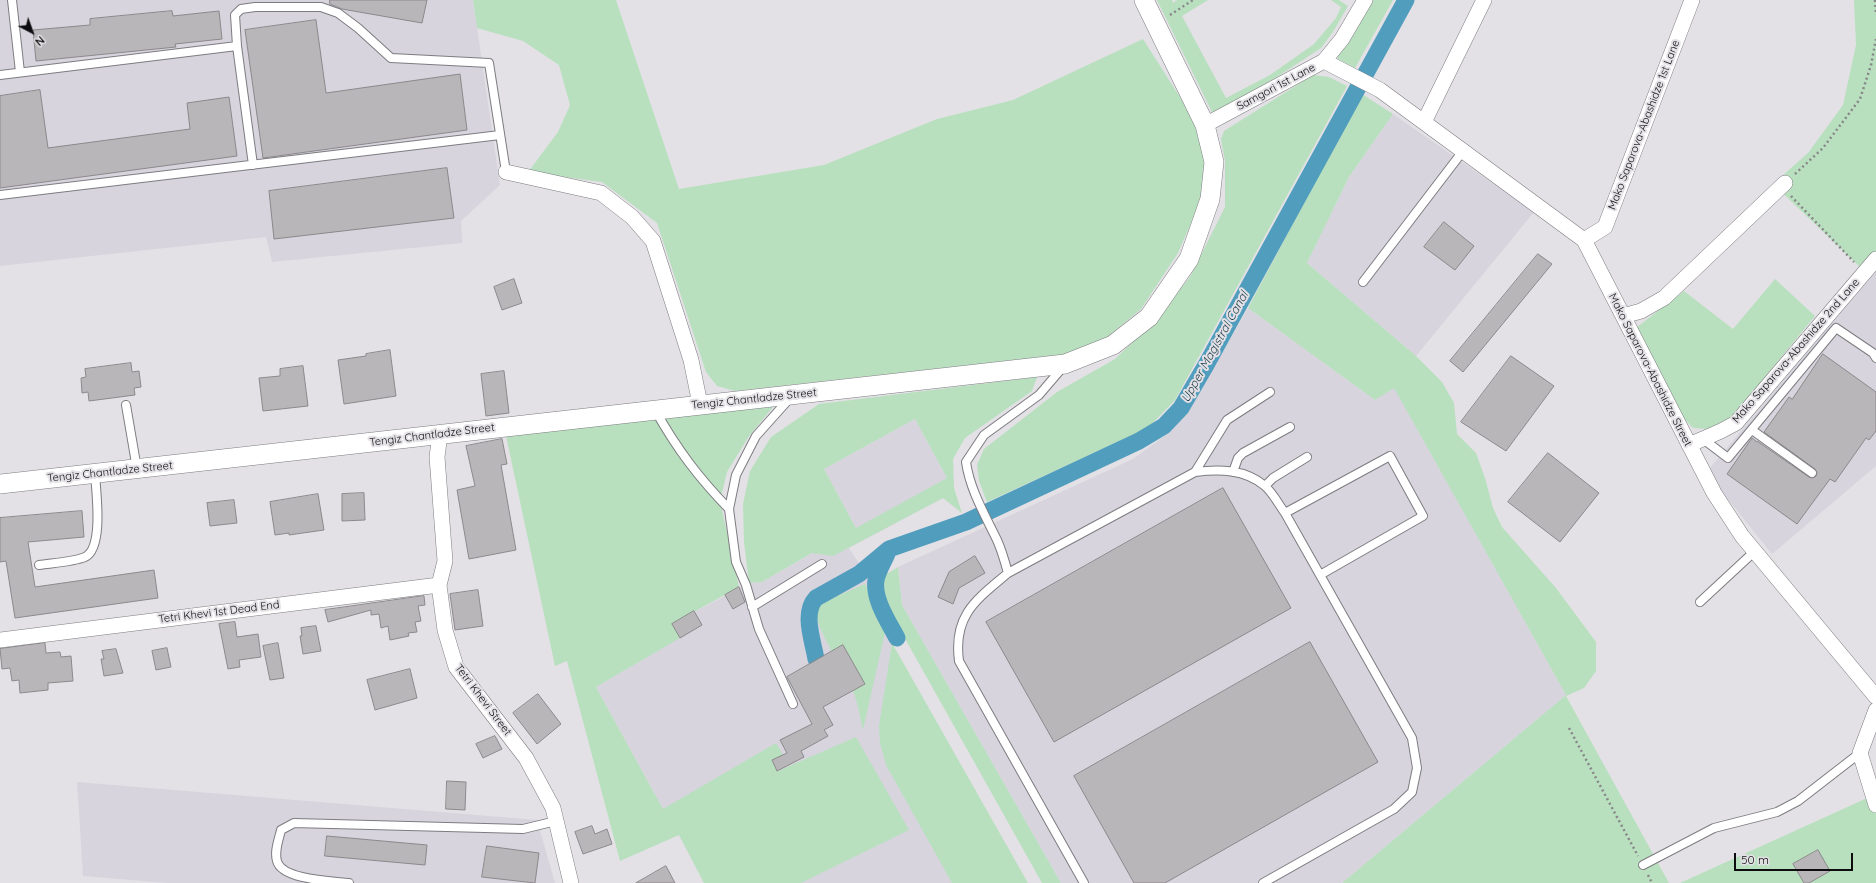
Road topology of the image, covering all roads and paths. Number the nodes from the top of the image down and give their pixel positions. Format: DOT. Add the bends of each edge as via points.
graph roads {
  1 [pos="12,0"];
  2 [pos="1144,0"];
  3 [pos="1193,0"];
  4 [pos="1365,0"];
  5 [pos="1484,0"];
  6 [pos="1692,0"];
  7 [pos="1875,0"];
  8 [pos="1876,14"];
  9 [pos="1156,24"];
  10 [pos="1876,39"];
  11 [pos="237,46"];
  12 [pos="1324,61"];
  13 [pos="20,72"];
  14 [pos="0,75"];
  15 [pos="1424,122"];
  16 [pos="1205,125"];
  17 [pos="500,135"];
  18 [pos="1464,151"];
  19 [pos="253,165"];
  20 [pos="506,172"];
  21 [pos="1783,185"];
  22 [pos="0,194"];
  23 [pos="1584,240"];
  24 [pos="1876,259"];
  25 [pos="1864,273"];
  26 [pos="1363,282"];
  27 [pos="1623,316"];
  28 [pos="1876,358"];
  29 [pos="1065,364"];
  30 [pos="1270,392"];
  31 [pos="792,396"];
  32 [pos="700,404"];
  33 [pos="126,405"];
  34 [pos="655,409"];
  35 [pos="1290,427"];
  36 [pos="1752,430"];
  37 [pos="440,434"];
  38 [pos="1703,439"];
  39 [pos="1689,445"];
  40 [pos="1307,457"];
  41 [pos="137,470"];
  42 [pos="1195,472"];
  43 [pos="1234,472"];
  44 [pos="1812,473"];
  45 [pos="95,474"];
  46 [pos="0,484"];
  47 [pos="1265,486"];
  48 [pos="729,509"];
  49 [pos="1285,513"];
  50 [pos="1754,551"];
  51 [pos="822,564"];
  52 [pos="39,565"];
  53 [pos="1008,573"];
  54 [pos="1320,575"];
  55 [pos="439,585"];
  56 [pos="1700,602"];
  57 [pos="752,607"];
  58 [pos="0,640"];
  59 [pos="1876,697"];
  60 [pos="793,704"];
  61 [pos="1876,710"];
  62 [pos="1569,728"];
  63 [pos="1860,753"];
  64 [pos="1876,805"];
  65 [pos="556,820"];
  66 [pos="1643,865"];
  67 [pos="349,883"];
  68 [pos="571,883"];
  69 [pos="1084,883"];
  70 [pos="1263,883"];
  71 [pos="1652,883"];
  1 -- 13 [label="lane"];
  2 -- 9 [label="street, Tengiz Chantladze Street"];
  3 -- 9 [label="path"];
  4 -- 12 [label="street, Samgori 1st Lane" via="1342,39"];
  5 -- 15 [label="street"];
  6 -- 23 [label="street, Mako Saparova-Abashidze 1st Lane" via="1605,227"];
  7 -- 8 [label="path"];
  9 -- 16 [label="street, Tengiz Chantladze Street"];
  10 -- 21 [label="path" via="1871,66 1860,100 1823,148"];
  11 -- 13 [label="lane"];
  11 -- 17 [label="lane" via="236,15 241,9 322,7 338,13 391,58 489,63"];
  11 -- 19 [label="lane"];
  12 -- 15 [label="street, Mako Saparova-Abashidze Street" via="1380,90"];
  12 -- 16 [label="street, Samgori 1st Lane"];
  13 -- 14 [label="lane"];
  15 -- 18 [label="street, Mako Saparova-Abashidze Street"];
  16 -- 29 [label="street, Tengiz Chantladze Street" via="1214,162 1210,199 1189,259 1149,318 1113,345"];
  17 -- 19 [label="lane"];
  17 -- 20 [label="lane"];
  18 -- 23 [label="street, Mako Saparova-Abashidze Street"];
  18 -- 26 [label="lane"];
  19 -- 22 [label="lane"];
  20 -- 32 [label="street" via="601,193 632,217 653,241 691,360"];
  21 -- 25 [label="path"];
  21 -- 27 [label="street" via="1664,298 1642,311"];
  23 -- 27 [label="street, Mako Saparova-Abashidze Street"];
  24 -- 25 [label="street, Mako Saparova-Abashidze 2nd Lane"];
  25 -- 38 [label="street, Mako Saparova-Abashidze 2nd Lane" via="1736,423"];
  27 -- 39 [label="street, Mako Saparova-Abashidze Street"];
  28 -- 36 [label="lane" via="1873,353 1836,328"];
  29 -- 31 [label="street, Tengiz Chantladze Street"];
  29 -- 53 [label="lane" via="1039,395 984,435 966,462 968,477"];
  30 -- 42 [label="lane" via="1227,420"];
  31 -- 32 [label="street, Tengiz Chantladze Street"];
  31 -- 48 [label="lane" via="756,436 736,475"];
  32 -- 34 [label="street, Tengiz Chantladze Street"];
  33 -- 41 [label="lane"];
  34 -- 37 [label="street, Tengiz Chantladze Street"];
  34 -- 48 [label="lane" via="700,479"];
  35 -- 43 [label="lane" via="1243,453 1238,458"];
  36 -- 38 [label="lane" via="1728,458"];
  36 -- 44 [label="lane"];
  37 -- 41 [label="street, Tengiz Chantladze Street"];
  37 -- 55 [label="street, Tetri Khevi Street" via="437,457 445,561"];
  38 -- 39 [label="street, Mako Saparova-Abashidze 2nd Lane"];
  39 -- 50 [label="street, Mako Saparova-Abashidze Street" via="1714,493"];
  40 -- 47 [label="lane" via="1273,478"];
  41 -- 45 [label="street, Tengiz Chantladze Street"];
  42 -- 43 [label="lane" via="1220,469"];
  42 -- 53 [label="lane"];
  43 -- 47 [label="lane" via="1247,475"];
  45 -- 46 [label="street, Tengiz Chantladze Street"];
  45 -- 52 [label="lane" via="98,512 96,538 92,550 86,557"];
  47 -- 49 [label="lane"];
  48 -- 57 [label="lane" via="736,562"];
  49 -- 54 [label="lane"];
  49 -- 54 [label="lane" via="1390,456 1422,516"];
  50 -- 56 [label="lane"];
  50 -- 59 [label="street, Mako Saparova-Abashidze Street"];
  51 -- 57 [label="lane"];
  53 -- 69 [label="lane" via="975,602 964,618 957,644 959,661"];
  54 -- 70 [label="lane" via="1412,738 1417,768 1412,792 1394,809"];
  55 -- 58 [label="street, Tetri Khevi 1st Dead End"];
  55 -- 65 [label="street, Tetri Khevi Street" via="445,630 456,667 526,758 553,808"];
  57 -- 60 [label="lane" via="759,629"];
  61 -- 63 [label="street"];
  62 -- 66 [label="path"];
  63 -- 64 [label="street"];
  63 -- 66 [label="lane" via="1798,801 1777,812 1714,828"];
  65 -- 67 [label="lane" via="523,829 294,822 281,830 276,848 276,862 284,870 300,877"];
  65 -- 68 [label="street, Tetri Khevi Street"];
  66 -- 71 [label="path"];
}
